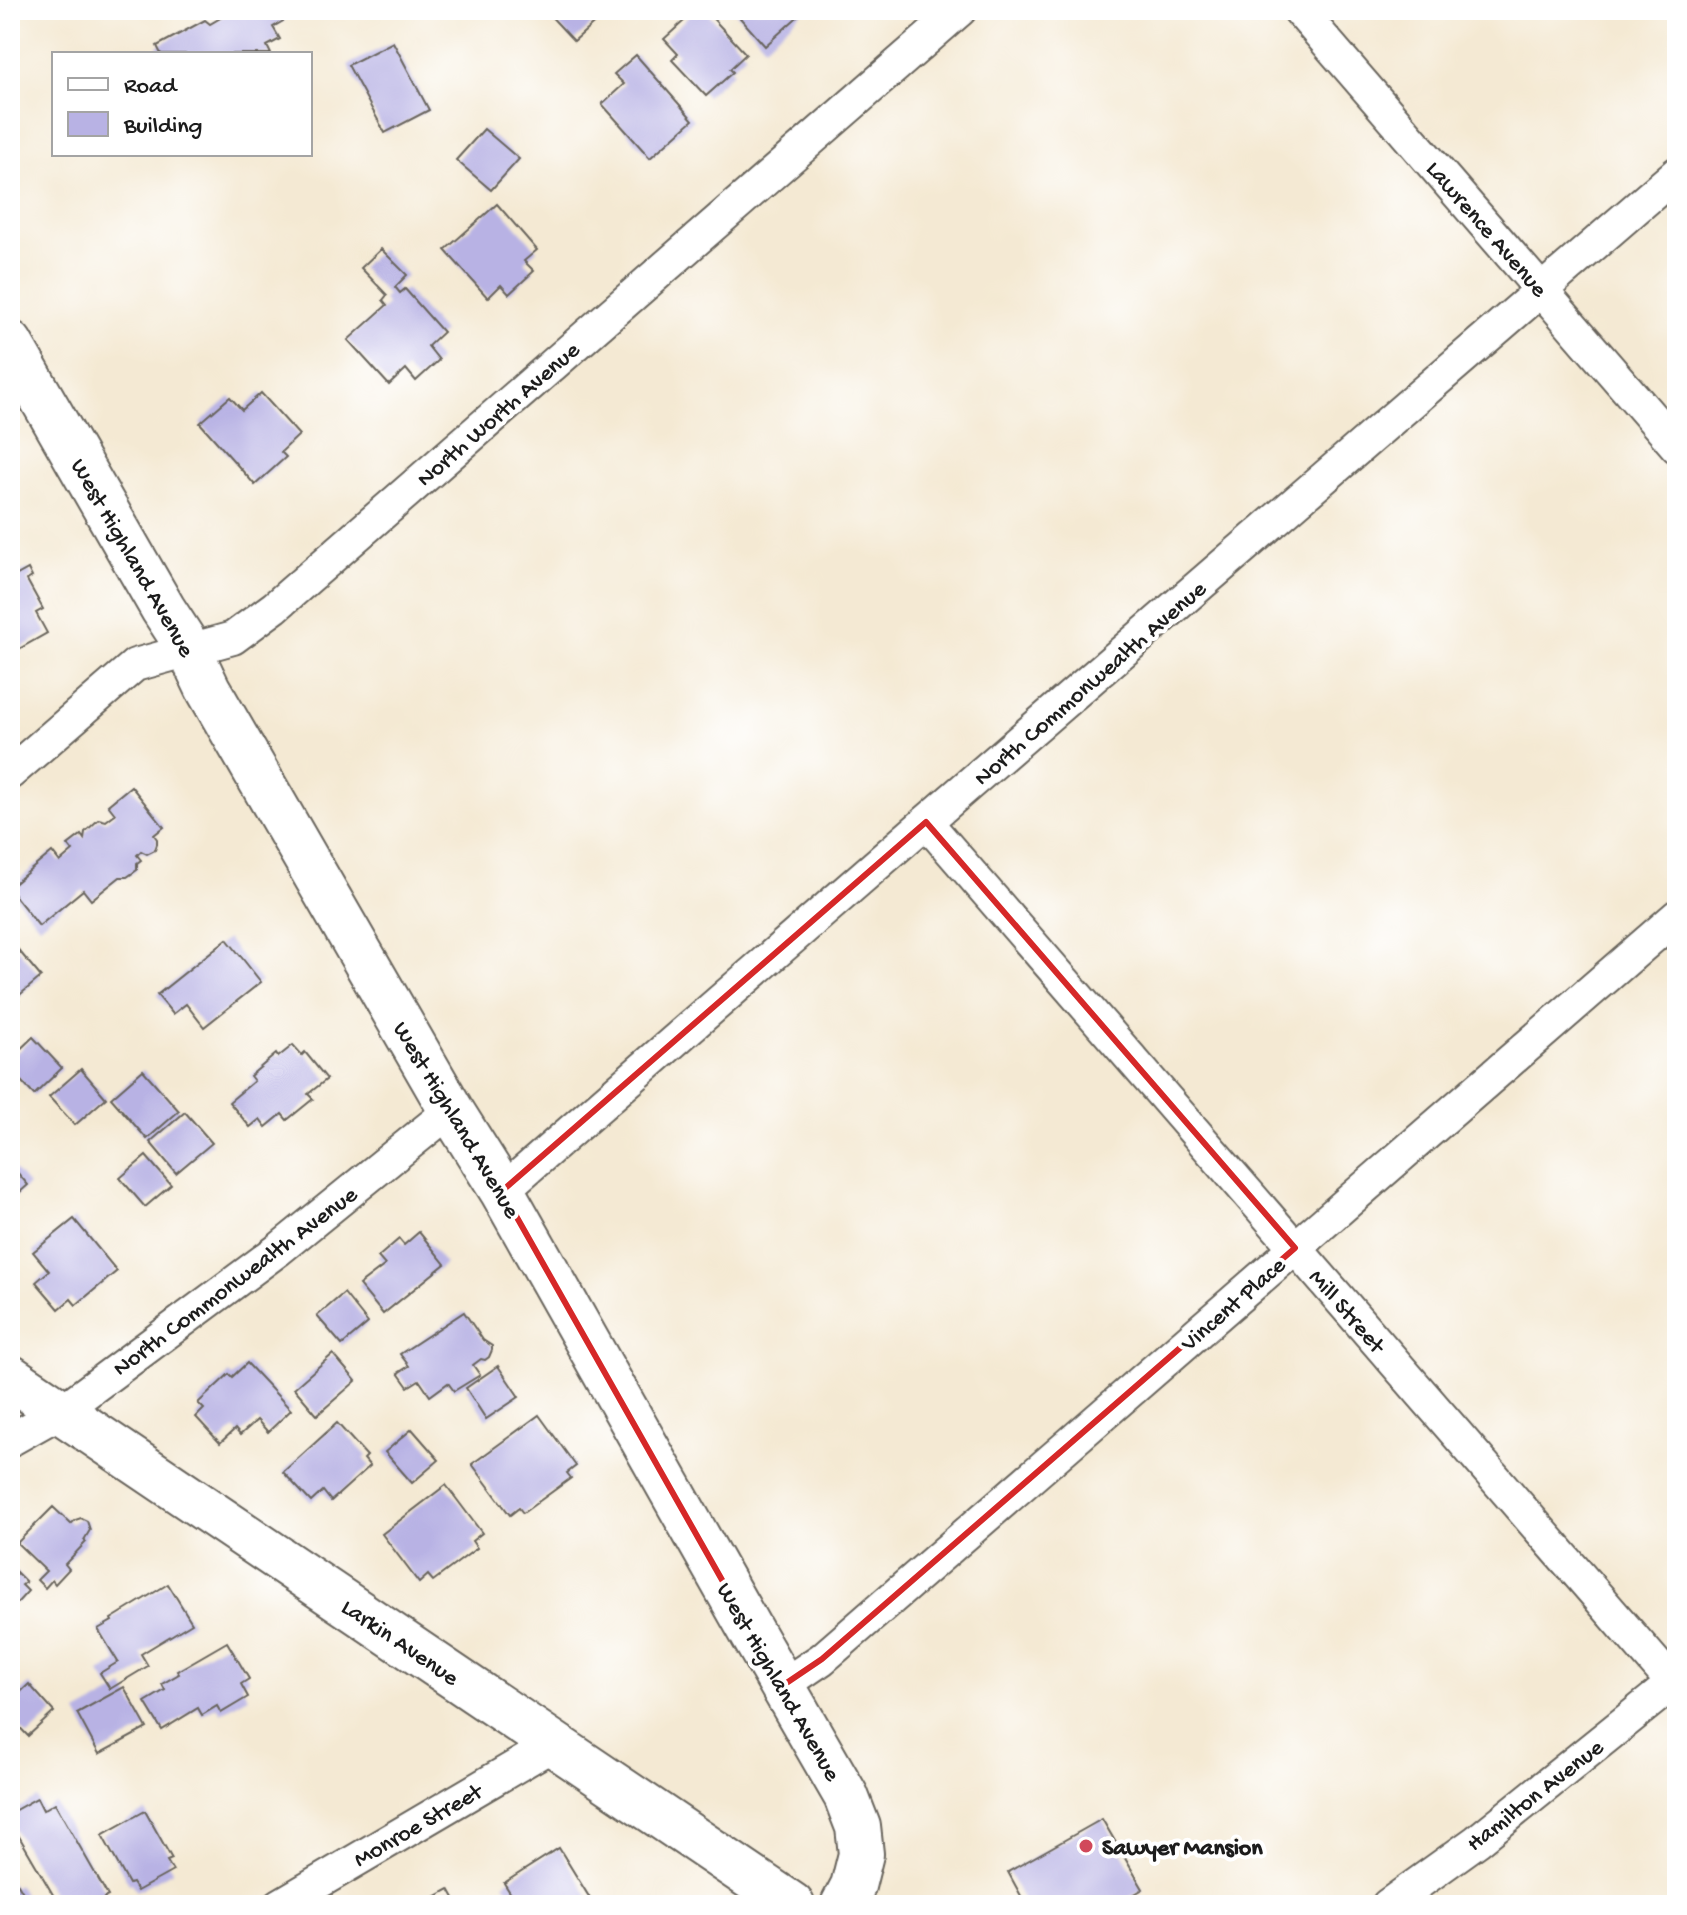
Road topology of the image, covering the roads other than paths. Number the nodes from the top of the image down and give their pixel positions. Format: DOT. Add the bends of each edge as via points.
graph roads {
  1 [pos="960,10"];
  2 [pos="1299,10"];
  3 [pos="1677,173"];
  4 [pos="1543,290"];
  5 [pos="10,343"];
  6 [pos="1677,447"];
  7 [pos="189,649"];
  8 [pos="10,773"];
  9 [pos="926,822"];
  10 [pos="1677,916"];
  11 [pos="451,1110"];
  12 [pos="502,1191"];
  13 [pos="1295,1248"];
  14 [pos="10,1377"];
  15 [pos="60,1412"];
  16 [pos="10,1440"];
  17 [pos="1676,1684"];
  18 [pos="782,1686"];
  19 [pos="554,1744"];
  20 [pos="280,1905"];
  21 [pos="792,1905"];
  22 [pos="843,1905"];
  23 [pos="1388,1905"];
  1 -- 7 [label="street, North Worth Avenue" via="275,607 233,638"];
  2 -- 4 [label="street, Lawrence Avenue"];
  3 -- 4 [label="street, North Commonwealth Avenue"];
  4 -- 6 [label="street, Lawrence Avenue"];
  4 -- 9 [label="street, North Commonwealth Avenue"];
  5 -- 7 [label="main road, West Highland Avenue"];
  7 -- 8 [label="street, North Worth Avenue" via="135,665"];
  7 -- 11 [label="main road, West Highland Avenue"];
  9 -- 12 [label="street, North Commonwealth Avenue"];
  9 -- 13 [label="street, Mill Street"];
  10 -- 13 [label="street, Vincent Place"];
  11 -- 12 [label="main road, West Highland Avenue"];
  11 -- 15 [label="street, North Commonwealth Avenue" via="278,1250"];
  12 -- 18 [label="main road, West Highland Avenue"];
  13 -- 17 [label="street, Mill Street"];
  13 -- 18 [label="street, Vincent Place" via="834,1649"];
  14 -- 15 [label="main road, Larkin Avenue"];
  15 -- 16 [label="street, North Commonwealth Avenue"];
  15 -- 19 [label="main road, Larkin Avenue"];
  17 -- 23 [label="street, Hamilton Avenue"];
  18 -- 22 [label="main road, West Highland Avenue" via="846,1796 858,1827 861,1854"];
  19 -- 20 [label="street, Monroe Street"];
  19 -- 21 [label="main road, Larkin Avenue"];
}
